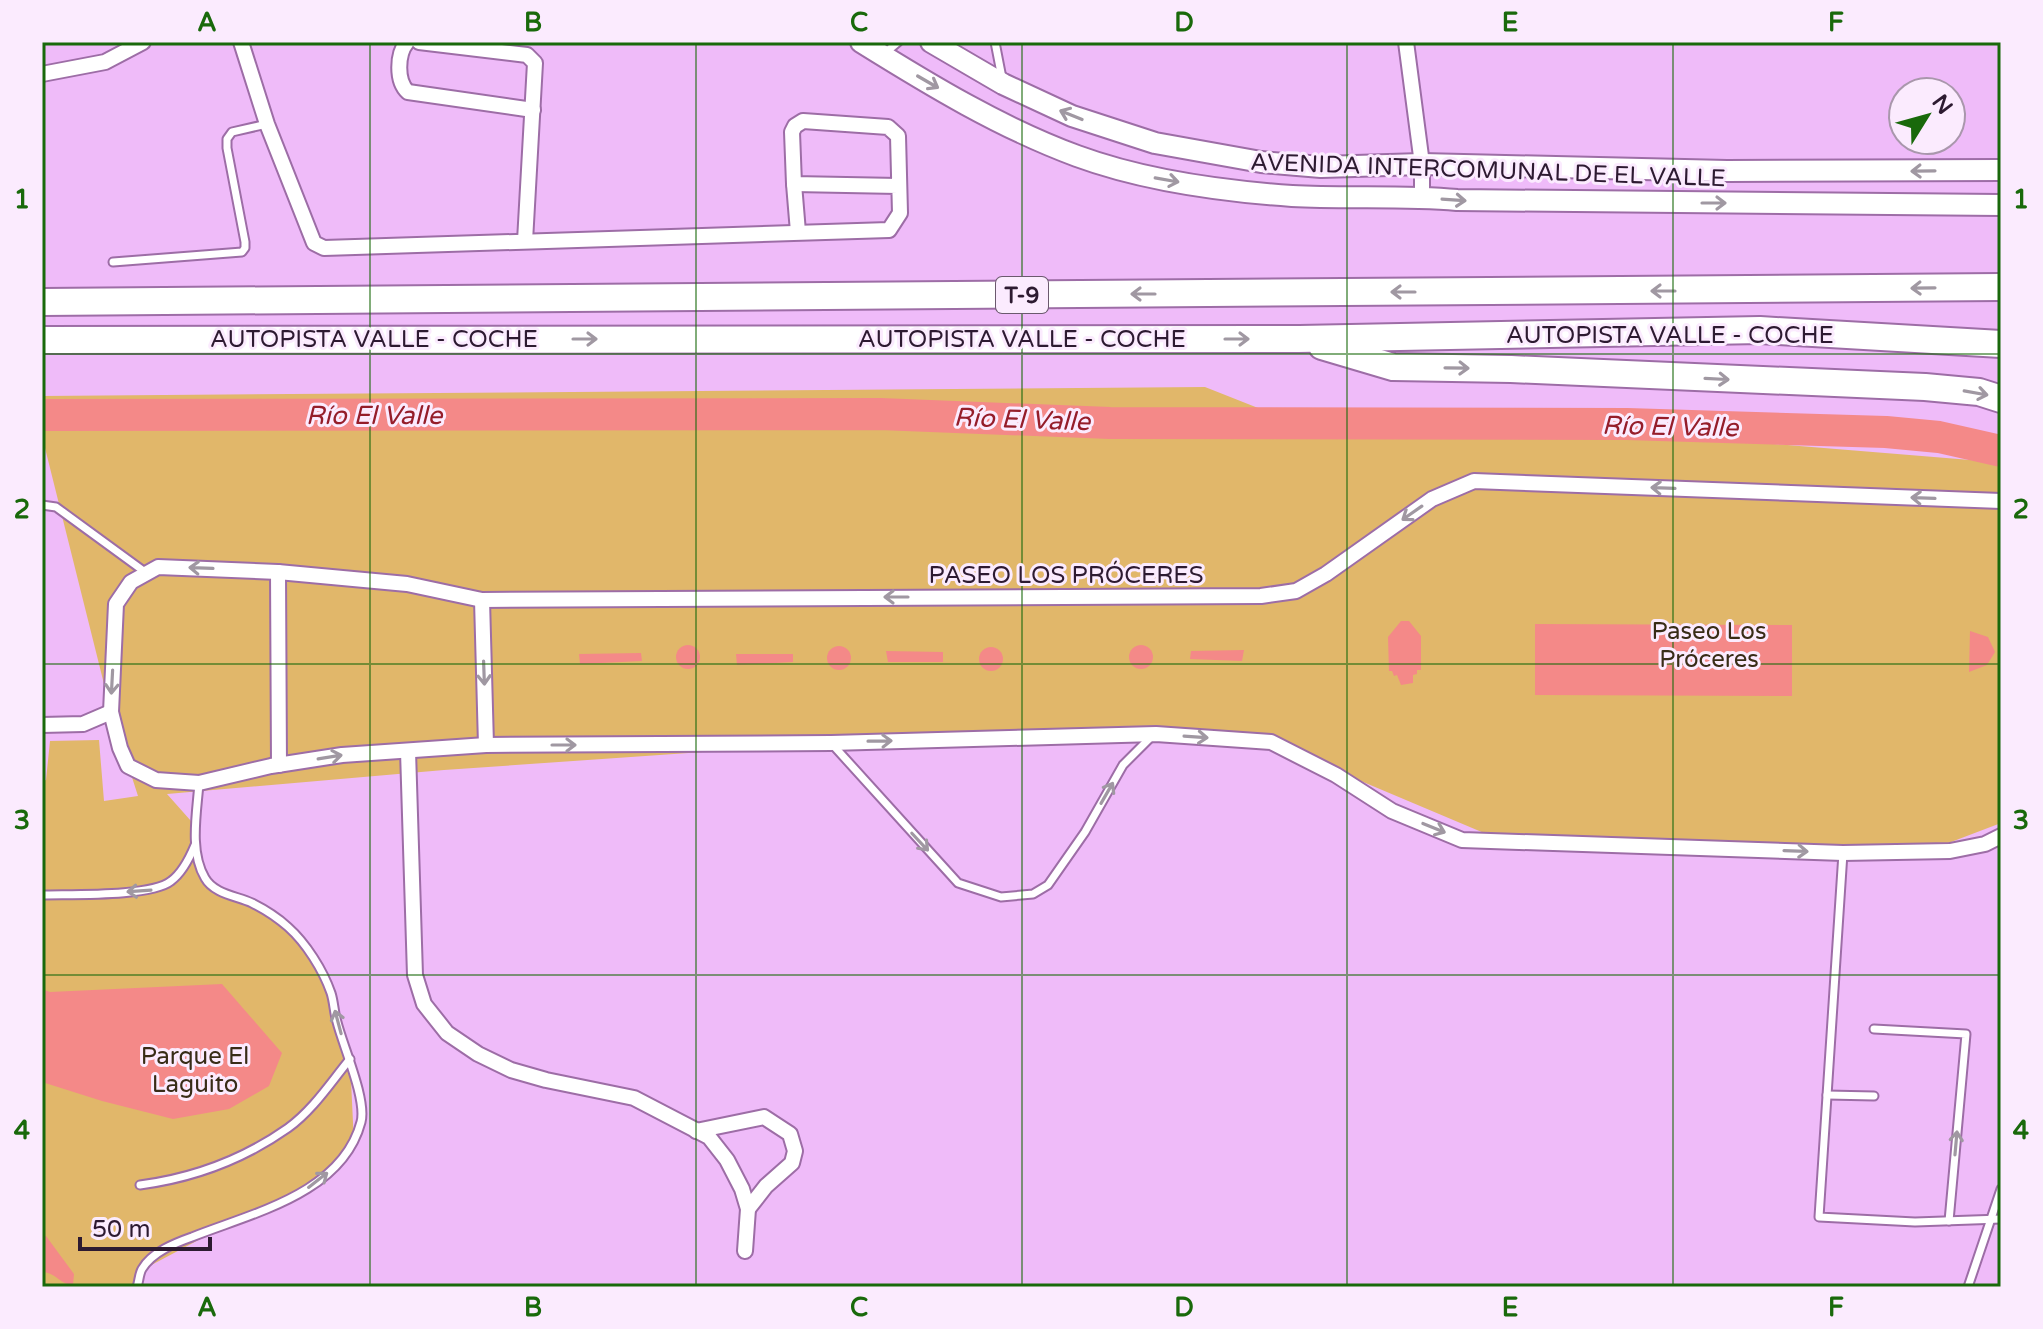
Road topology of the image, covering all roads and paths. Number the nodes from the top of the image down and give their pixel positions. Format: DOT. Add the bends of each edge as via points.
graph roads {
  1 [pos="143,42"];
  2 [pos="241,42"];
  3 [pos="407,42"];
  4 [pos="419,42"];
  5 [pos="861,42"];
  6 [pos="931,42"];
  7 [pos="995,42"];
  8 [pos="1406,42"];
  9 [pos="890,49"];
  10 [pos="42,74"];
  11 [pos="1003,84"];
  12 [pos="533,110"];
  13 [pos="267,124"];
  14 [pos="1422,164"];
  15 [pos="2001,170"];
  16 [pos="794,184"];
  17 [pos="898,186"];
  18 [pos="1422,197"];
  19 [pos="2001,205"];
  20 [pos="798,232"];
  21 [pos="525,241"];
  22 [pos="113,262"];
  23 [pos="2001,287"];
  24 [pos="42,302"];
  25 [pos="1299,339"];
  26 [pos="42,340"];
  27 [pos="2001,344"];
  28 [pos="2001,399"];
  29 [pos="2001,501"];
  30 [pos="42,505"];
  31 [pos="145,572"];
  32 [pos="278,572"];
  33 [pos="482,600"];
  34 [pos="111,712"];
  35 [pos="42,725"];
  36 [pos="1153,734"];
  37 [pos="831,743"];
  38 [pos="486,745"];
  39 [pos="408,751"];
  40 [pos="279,765"];
  41 [pos="199,783"];
  42 [pos="2001,836"];
  43 [pos="195,845"];
  44 [pos="1843,853"];
  45 [pos="42,895"];
  46 [pos="1874,1029"];
  47 [pos="350,1059"];
  48 [pos="1827,1095"];
  49 [pos="1874,1096"];
  50 [pos="696,1131"];
  51 [pos="140,1185"];
  52 [pos="2001,1189"];
  53 [pos="748,1209"];
  54 [pos="1996,1219"];
  55 [pos="1949,1221"];
  56 [pos="745,1251"];
  57 [pos="137,1287"];
  58 [pos="1968,1287"];
  1 -- 10 [label="street" via="105,62"];
  2 -- 13 [label="street"];
  3 -- 12 [label="street" via="399,80 408,92"];
  4 -- 12 [label="street" via="527,55 536,69"];
  5 -- 9 [label="main road, AVENIDA INTERCOMUNAL DE EL VALLE"];
  6 -- 11 [label="main road, AVENIDA INTERCOMUNAL DE EL VALLE"];
  7 -- 11 [label="lane"];
  8 -- 14 [label="street"];
  9 -- 18 [label="main road, AVENIDA INTERCOMUNAL DE EL VALLE, one-way" via="968,106 1077,156 1137,174 1292,196"];
  14 -- 11 [label="main road, AVENIDA INTERCOMUNAL DE EL VALLE, one-way" via="1321,167 1212,155 1113,130"];
  12 -- 21 [label="street"];
  13 -- 21 [label="street" via="314,243 324,248"];
  13 -- 22 [label="lane" via="232,132 227,139 245,242 242,252"];
  15 -- 14 [label="main road, AVENIDA INTERCOMUNAL DE EL VALLE, one-way"];
  14 -- 18 [label="street"];
  16 -- 17 [label="street"];
  16 -- 17 [label="street" via="792,132 803,121 894,131"];
  16 -- 20 [label="street"];
  17 -- 20 [label="street" via="900,213 889,230"];
  18 -- 19 [label="main road, AVENIDA INTERCOMUNAL DE EL VALLE, one-way"];
  20 -- 21 [label="street"];
  23 -- 24 [label="highway, AUTOPISTA VALLE - COCHE / T-9, one-way"];
  26 -- 25 [label="highway, AUTOPISTA VALLE - COCHE / T-9, one-way"];
  25 -- 27 [label="highway, AUTOPISTA VALLE - COCHE / T-9" via="1760,330"];
  25 -- 28 [label="highway, one-way" via="1393,367 1925,387"];
  29 -- 33 [label="street, PASEO LOS PRÓCERES, one-way" via="1474,481 1432,499 1296,591 1261,596"];
  30 -- 31 [label="lane" via="56,507"];
  32 -- 31 [label="street, PASEO LOS PRÓCERES, one-way" via="158,567"];
  31 -- 34 [label="street, one-way" via="116,604"];
  32 -- 33 [label="street, PASEO LOS PRÓCERES" via="407,584"];
  32 -- 40 [label="street"];
  33 -- 38 [label="street, one-way"];
  34 -- 35 [label="street" via="83,724"];
  34 -- 41 [label="street" via="128,766 156,780"];
  37 -- 36 [label="street, one-way"];
  37 -- 36 [label="lane, one-way" via="958,883 1001,897 1033,894 1048,885 1123,765"];
  36 -- 44 [label="street, one-way" via="1271,742 1392,811 1462,840"];
  38 -- 37 [label="street, one-way"];
  38 -- 39 [label="street"];
  40 -- 39 [label="street, one-way"];
  39 -- 50 [label="street" via="415,975 424,1004 447,1033 489,1060 546,1080 634,1098"];
  40 -- 41 [label="street"];
  41 -- 43 [label="lane"];
  42 -- 44 [label="street" via="1950,851"];
  43 -- 45 [label="lane, one-way" via="171,881 153,889"];
  47 -- 43 [label="lane, one-way" via="331,993 310,951 288,927 208,883"];
  44 -- 48 [label="lane"];
  55 -- 46 [label="lane, one-way" via="1966,1034"];
  47 -- 51 [label="lane" via="289,1127 213,1168"];
  57 -- 47 [label="lane, one-way" via="142,1270 157,1254 281,1203 314,1185 338,1163 354,1144 362,1118"];
  48 -- 49 [label="lane"];
  48 -- 55 [label="lane" via="1819,1217"];
  50 -- 53 [label="street" via="709,1137 727,1160"];
  50 -- 53 [label="street" via="764,1117 790,1134 792,1163"];
  52 -- 54 [label="lane"];
  53 -- 56 [label="street"];
  54 -- 55 [label="lane"];
  54 -- 58 [label="lane"];
}
